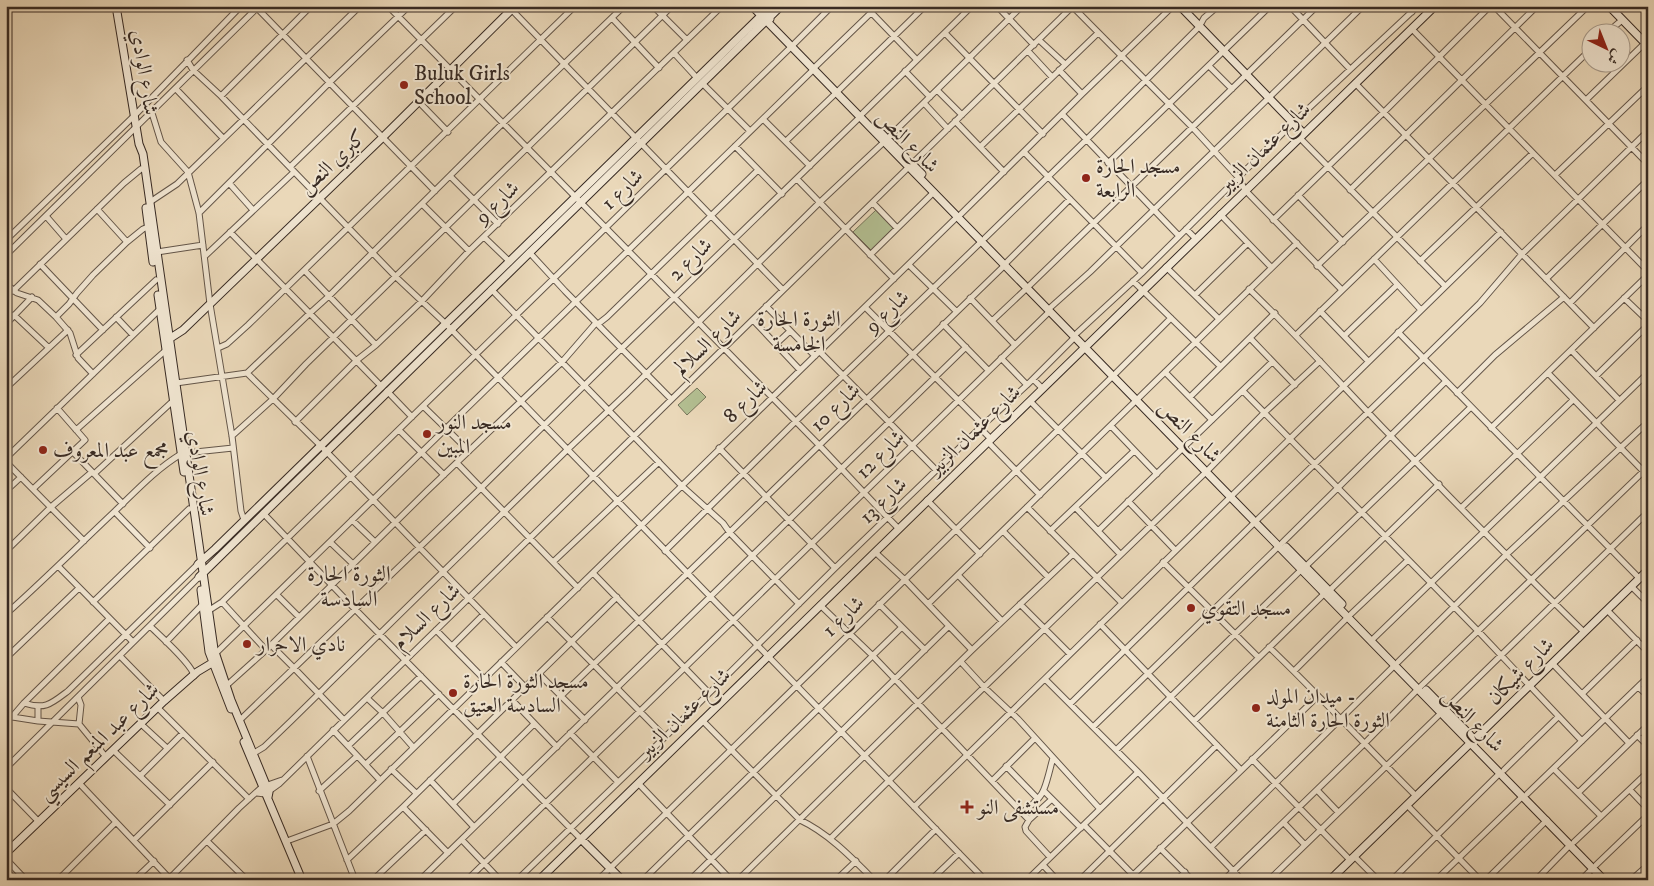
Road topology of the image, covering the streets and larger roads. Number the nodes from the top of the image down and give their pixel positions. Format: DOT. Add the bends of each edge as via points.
graph roads {
  1 [pos="116,6"];
  2 [pos="241,6"];
  3 [pos="311,6"];
  4 [pos="360,6"];
  5 [pos="388,6"];
  6 [pos="409,6"];
  7 [pos="456,6"];
  8 [pos="575,6"];
  9 [pos="624,6"];
  10 [pos="653,6"];
  11 [pos="672,6"];
  12 [pos="722,6"];
  13 [pos="752,6"];
  14 [pos="759,6"];
  15 [pos="781,6"];
  16 [pos="832,6"];
  17 [pos="865,6"];
  18 [pos="878,6"];
  19 [pos="925,6"];
  20 [pos="997,6"];
  21 [pos="1022,6"];
  22 [pos="1072,6"];
  23 [pos="1173,6"];
  24 [pos="1180,6"];
  25 [pos="1218,6"];
  26 [pos="1270,6"];
  27 [pos="1290,6"];
  28 [pos="1317,6"];
  29 [pos="1363,6"];
  30 [pos="1406,6"];
  31 [pos="1418,6"];
  32 [pos="1435,6"];
  33 [pos="1490,6"];
  34 [pos="1494,6"];
  35 [pos="1537,6"];
  36 [pos="1588,6"];
  37 [pos="1609,6"];
  38 [pos="257,7"];
  39 [pos="971,7"];
  40 [pos="511,8"];
  41 [pos="1412,12"];
  42 [pos="768,13"];
  43 [pos="872,13"];
  44 [pos="662,15"];
  45 [pos="398,16"];
  46 [pos="612,18"];
  47 [pos="1009,19"];
  48 [pos="1303,20"];
  49 [pos="1622,20"];
  50 [pos="1620,22"];
  51 [pos="1199,27"];
  52 [pos="1412,28"];
  53 [pos="1514,28"];
  54 [pos="945,33"];
  55 [pos="1098,33"];
  56 [pos="282,34"];
  57 [pos="1648,35"];
  58 [pos="894,36"];
  59 [pos="421,40"];
  60 [pos="540,40"];
  61 [pos="687,40"];
  62 [pos="1039,40"];
  63 [pos="635,42"];
  64 [pos="1326,42"];
  65 [pos="1645,43"];
  66 [pos="793,45"];
  67 [pos="1034,45"];
  68 [pos="1028,51"];
  69 [pos="1224,52"];
  70 [pos="1540,52"];
  71 [pos="674,53"];
  72 [pos="1122,56"];
  73 [pos="1439,56"];
  74 [pos="306,58"];
  75 [pos="970,58"];
  76 [pos="1582,58"];
  77 [pos="187,60"];
  78 [pos="917,60"];
  79 [pos="564,64"];
  80 [pos="1064,64"];
  81 [pos="1209,66"];
  82 [pos="659,68"];
  83 [pos="815,68"];
  84 [pos="1350,69"];
  85 [pos="193,70"];
  86 [pos="451,70"];
  87 [pos="1059,70"];
  88 [pos="905,71"];
  89 [pos="1246,75"];
  90 [pos="1052,77"];
  91 [pos="1562,77"];
  92 [pos="1462,80"];
  93 [pos="700,81"];
  94 [pos="1146,81"];
  95 [pos="330,82"];
  96 [pos="1354,82"];
  97 [pos="995,83"];
  98 [pos="1648,86"];
  99 [pos="588,88"];
  100 [pos="176,89"];
  101 [pos="1232,89"];
  102 [pos="937,90"];
  103 [pos="838,92"];
  104 [pos="1082,94"];
  105 [pos="221,96"];
  106 [pos="930,97"];
  107 [pos="1269,98"];
  108 [pos="479,99"];
  109 [pos="1586,100"];
  110 [pos="418,102"];
  111 [pos="924,103"];
  112 [pos="1168,105"];
  113 [pos="1486,105"];
  114 [pos="353,107"];
  115 [pos="727,109"];
  116 [pos="1020,109"];
  117 [pos="1384,112"];
  118 [pos="152,113"];
  119 [pos="612,113"];
  120 [pos="1062,114"];
  121 [pos="135,115"];
  122 [pos="861,115"];
  123 [pos="962,115"];
  124 [pos="243,119"];
  125 [pos="763,119"];
  126 [pos="955,122"];
  127 [pos="503,123"];
  128 [pos="1293,123"];
  129 [pos="1608,124"];
  130 [pos="136,127"];
  131 [pos="1192,127"];
  132 [pos="1509,128"];
  133 [pos="948,129"];
  134 [pos="1648,131"];
  135 [pos="448,132"];
  136 [pos="750,132"];
  137 [pos="1042,134"];
  138 [pos="1301,135"];
  139 [pos="1406,135"];
  140 [pos="223,138"];
  141 [pos="382,138"];
  142 [pos="885,140"];
  143 [pos="1086,140"];
  144 [pos="638,141"];
  145 [pos="786,141"];
  146 [pos="139,144"];
  147 [pos="267,144"];
  148 [pos="735,146"];
  149 [pos="980,147"];
  150 [pos="1631,147"];
  151 [pos="527,148"];
  152 [pos="1214,151"];
  153 [pos="1024,152"];
  154 [pos="1533,153"];
  155 [pos="1428,159"];
  156 [pos="1108,164"];
  157 [pos="1648,164"];
  158 [pos="810,166"];
  159 [pos="910,166"];
  160 [pos="412,167"];
  161 [pos="1327,167"];
  162 [pos="141,169"];
  163 [pos="665,169"];
  164 [pos="292,170"];
  165 [pos="758,170"];
  166 [pos="188,172"];
  167 [pos="551,172"];
  168 [pos="1004,172"];
  169 [pos="1554,175"];
  170 [pos="450,176"];
  171 [pos="1048,177"];
  172 [pos="1238,177"];
  173 [pos="796,179"];
  174 [pos="1648,180"];
  175 [pos="229,183"];
  176 [pos="1453,183"];
  177 [pos="1131,186"];
  178 [pos="1245,190"];
  179 [pos="1350,190"];
  180 [pos="435,191"];
  181 [pos="688,192"];
  182 [pos="934,192"];
  183 [pos="782,194"];
  184 [pos="1298,195"];
  185 [pos="319,198"];
  186 [pos="1070,199"];
  187 [pos="474,200"];
  188 [pos="578,200"];
  189 [pos="1578,200"];
  190 [pos="150,202"];
  191 [pos="873,203"];
  192 [pos="422,204"];
  193 [pos="820,204"];
  194 [pos="1477,207"];
  195 [pos="97,210"];
  196 [pos="253,210"];
  197 [pos="1154,210"];
  198 [pos="1373,212"];
  199 [pos="199,213"];
  200 [pos="1220,214"];
  201 [pos="960,215"];
  202 [pos="46,216"];
  203 [pos="711,216"];
  204 [pos="1273,220"];
  205 [pos="1093,223"];
  206 [pos="498,224"];
  207 [pos="1602,225"];
  208 [pos="1648,225"];
  209 [pos="148,227"];
  210 [pos="446,227"];
  211 [pos="606,227"];
  212 [pos="348,228"];
  213 [pos="897,228"];
  214 [pos="1186,229"];
  215 [pos="846,230"];
  216 [pos="230,232"];
  217 [pos="1501,232"];
  218 [pos="1179,236"];
  219 [pos="1396,237"];
  220 [pos="484,238"];
  221 [pos="1195,238"];
  222 [pos="66,239"];
  223 [pos="6,240"];
  224 [pos="734,240"];
  225 [pos="983,240"];
  226 [pos="127,242"];
  227 [pos="1343,242"];
  228 [pos="1248,243"];
  229 [pos="203,244"];
  230 [pos="1296,244"];
  231 [pos="1116,246"];
  232 [pos="1625,248"];
  233 [pos="628,250"];
  234 [pos="157,252"];
  235 [pos="469,252"];
  236 [pos="529,252"];
  237 [pos="373,253"];
  238 [pos="1522,254"];
  239 [pos="6,255"];
  240 [pos="870,255"];
  241 [pos="204,256"];
  242 [pos="256,258"];
  243 [pos="1374,259"];
  244 [pos="1420,261"];
  245 [pos="510,262"];
  246 [pos="1006,263"];
  247 [pos="40,264"];
  248 [pos="758,264"];
  249 [pos="909,265"];
  250 [pos="1317,266"];
  251 [pos="1166,267"];
  252 [pos="1271,267"];
  253 [pos="304,271"];
  254 [pos="1143,272"];
  255 [pos="1648,273"];
  256 [pos="650,275"];
  257 [pos="396,277"];
  258 [pos="1156,277"];
  259 [pos="553,278"];
  260 [pos="894,279"];
  261 [pos="1546,279"];
  262 [pos="156,280"];
  263 [pos="1133,281"];
  264 [pos="6,284"];
  265 [pos="1397,285"];
  266 [pos="1028,286"];
  267 [pos="1445,286"];
  268 [pos="933,288"];
  269 [pos="285,289"];
  270 [pos="491,289"];
  271 [pos="1249,289"];
  272 [pos="783,290"];
  273 [pos="1142,290"];
  274 [pos="1341,290"];
  275 [pos="14,291"];
  276 [pos="1195,295"];
  277 [pos="330,296"];
  278 [pos="32,297"];
  279 [pos="1564,297"];
  280 [pos="674,298"];
  281 [pos="970,298"];
  282 [pos="1624,298"];
  283 [pos="73,299"];
  284 [pos="421,302"];
  285 [pos="576,302"];
  286 [pos="1570,303"];
  287 [pos="210,304"];
  288 [pos="766,306"];
  289 [pos="865,307"];
  290 [pos="160,309"];
  291 [pos="1050,309"];
  292 [pos="1421,310"];
  293 [pos="956,311"];
  294 [pos="1320,311"];
  295 [pos="1274,313"];
  296 [pos="309,314"];
  297 [pos="14,315"];
  298 [pos="515,315"];
  299 [pos="56,317"];
  300 [pos="116,318"];
  301 [pos="1171,318"];
  302 [pos="1219,319"];
  303 [pos="352,320"];
  304 [pos="753,320"];
  305 [pos="992,321"];
  306 [pos="1648,321"];
  307 [pos="699,323"];
  308 [pos="6,324"];
  309 [pos="598,324"];
  310 [pos="943,324"];
  311 [pos="1648,325"];
  312 [pos="448,327"];
  313 [pos="1594,328"];
  314 [pos="68,330"];
  315 [pos="103,330"];
  316 [pos="790,331"];
  317 [pos="889,331"];
  318 [pos="1398,332"];
  319 [pos="133,335"];
  320 [pos="1076,335"];
  321 [pos="1296,335"];
  322 [pos="1344,336"];
  323 [pos="333,338"];
  324 [pos="1250,338"];
  325 [pos="169,339"];
  326 [pos="539,339"];
  327 [pos="1195,341"];
  328 [pos="776,344"];
  329 [pos="376,345"];
  330 [pos="1015,345"];
  331 [pos="1087,346"];
  332 [pos="48,347"];
  333 [pos="966,347"];
  334 [pos="218,348"];
  335 [pos="621,348"];
  336 [pos="723,348"];
  337 [pos="166,350"];
  338 [pos="1571,350"];
  339 [pos="475,354"];
  340 [pos="817,354"];
  341 [pos="76,355"];
  342 [pos="913,355"];
  343 [pos="1001,358"];
  344 [pos="1423,359"];
  345 [pos="357,360"];
  346 [pos="1320,361"];
  347 [pos="1368,361"];
  348 [pos="562,362"];
  349 [pos="1272,362"];
  350 [pos="1220,366"];
  351 [pos="800,370"];
  352 [pos="988,370"];
  353 [pos="1165,372"];
  354 [pos="1648,372"];
  355 [pos="247,373"];
  356 [pos="647,373"];
  357 [pos="1548,373"];
  358 [pos="93,374"];
  359 [pos="1114,375"];
  360 [pos="1596,376"];
  361 [pos="223,377"];
  362 [pos="843,377"];
  363 [pos="935,377"];
  364 [pos="498,378"];
  365 [pos="1033,379"];
  366 [pos="1446,382"];
  367 [pos="176,383"];
  368 [pos="584,385"];
  369 [pos="1027,385"];
  370 [pos="1295,385"];
  371 [pos="1343,386"];
  372 [pos="6,388"];
  373 [pos="385,389"];
  374 [pos="1043,389"];
  375 [pos="1243,391"];
  376 [pos="1457,393"];
  377 [pos="1190,396"];
  378 [pos="771,398"];
  379 [pos="1137,398"];
  380 [pos="273,399"];
  381 [pos="671,399"];
  382 [pos="866,399"];
  383 [pos="175,400"];
  384 [pos="1573,400"];
  385 [pos="1619,400"];
  386 [pos="958,401"];
  387 [pos="1030,401"];
  388 [pos="521,402"];
  389 [pos="423,406"];
  390 [pos="1471,407"];
  391 [pos="57,408"];
  392 [pos="609,410"];
  393 [pos="1368,412"];
  394 [pos="1264,413"];
  395 [pos="412,417"];
  396 [pos="1212,420"];
  397 [pos="295,422"];
  398 [pos="795,422"];
  399 [pos="889,422"];
  400 [pos="1648,422"];
  401 [pos="1596,423"];
  402 [pos="544,426"];
  403 [pos="1111,426"];
  404 [pos="981,427"];
  405 [pos="1491,428"];
  406 [pos="446,429"];
  407 [pos="1059,429"];
  408 [pos="76,430"];
  409 [pos="399,430"];
  410 [pos="232,436"];
  411 [pos="633,436"];
  412 [pos="1391,436"];
  413 [pos="1290,438"];
  414 [pos="990,440"];
  415 [pos="819,445"];
  416 [pos="912,445"];
  417 [pos="1184,446"];
  418 [pos="233,448"];
  419 [pos="719,448"];
  420 [pos="1620,448"];
  421 [pos="323,449"];
  422 [pos="567,450"];
  423 [pos="469,451"];
  424 [pos="1134,451"];
  425 [pos="72,452"];
  426 [pos="421,453"];
  427 [pos="1516,453"];
  428 [pos="183,454"];
  429 [pos="1082,454"];
  430 [pos="6,458"];
  431 [pos="1415,461"];
  432 [pos="6,462"];
  433 [pos="659,462"];
  434 [pos="456,463"];
  435 [pos="1316,465"];
  436 [pos="841,469"];
  437 [pos="936,470"];
  438 [pos="1016,470"];
  439 [pos="1208,470"];
  440 [pos="1646,472"];
  441 [pos="93,473"];
  442 [pos="744,474"];
  443 [pos="1157,474"];
  444 [pos="444,475"];
  445 [pos="351,476"];
  446 [pos="592,476"];
  447 [pos="21,477"];
  448 [pos="1106,478"];
  449 [pos="1540,478"];
  450 [pos="1439,484"];
  451 [pos="682,486"];
  452 [pos="481,488"];
  453 [pos="1338,488"];
  454 [pos="33,489"];
  455 [pos="6,490"];
  456 [pos="864,492"];
  457 [pos="1040,495"];
  458 [pos="1232,495"];
  459 [pos="766,497"];
  460 [pos="373,500"];
  461 [pos="927,500"];
  462 [pos="617,501"];
  463 [pos="1128,501"];
  464 [pos="1564,502"];
  465 [pos="123,504"];
  466 [pos="51,507"];
  467 [pos="1027,507"];
  468 [pos="1076,508"];
  469 [pos="1461,508"];
  470 [pos="190,510"];
  471 [pos="707,510"];
  472 [pos="115,512"];
  473 [pos="504,512"];
  474 [pos="1361,512"];
  475 [pos="1648,512"];
  476 [pos="263,513"];
  477 [pos="888,517"];
  478 [pos="244,520"];
  479 [pos="352,520"];
  480 [pos="789,520"];
  481 [pos="1257,521"];
  482 [pos="395,523"];
  483 [pos="1151,524"];
  484 [pos="641,525"];
  485 [pos="1587,525"];
  486 [pos="956,528"];
  487 [pos="899,529"];
  488 [pos="1003,531"];
  489 [pos="1050,531"];
  490 [pos="1098,531"];
  491 [pos="1484,531"];
  492 [pos="730,533"];
  493 [pos="1385,536"];
  494 [pos="286,538"];
  495 [pos="530,538"];
  496 [pos="84,541"];
  497 [pos="330,542"];
  498 [pos="375,542"];
  499 [pos="812,543"];
  500 [pos="1280,544"];
  501 [pos="150,548"];
  502 [pos="419,548"];
  503 [pos="1610,549"];
  504 [pos="665,550"];
  505 [pos="1175,550"];
  506 [pos="6,551"];
  507 [pos="875,552"];
  508 [pos="980,554"];
  509 [pos="1073,554"];
  510 [pos="1120,554"];
  511 [pos="1507,554"];
  512 [pos="752,556"];
  513 [pos="1408,560"];
  514 [pos="310,562"];
  515 [pos="553,562"];
  516 [pos="1163,562"];
  517 [pos="199,563"];
  518 [pos="353,564"];
  519 [pos="59,567"];
  520 [pos="835,568"];
  521 [pos="1303,568"];
  522 [pos="1648,570"];
  523 [pos="443,572"];
  524 [pos="593,573"];
  525 [pos="688,573"];
  526 [pos="958,575"];
  527 [pos="201,576"];
  528 [pos="1097,576"];
  529 [pos="1048,577"];
  530 [pos="1639,578"];
  531 [pos="774,579"];
  532 [pos="904,579"];
  533 [pos="1531,579"];
  534 [pos="1431,584"];
  535 [pos="332,585"];
  536 [pos="1631,586"];
  537 [pos="1189,587"];
  538 [pos="79,588"];
  539 [pos="578,588"];
  540 [pos="1327,592"];
  541 [pos="277,595"];
  542 [pos="617,597"];
  543 [pos="710,597"];
  544 [pos="468,598"];
  545 [pos="93,602"];
  546 [pos="222,602"];
  547 [pos="1554,602"];
  548 [pos="1122,603"];
  549 [pos="1648,603"];
  550 [pos="799,604"];
  551 [pos="879,604"];
  552 [pos="928,604"];
  553 [pos="1020,604"];
  554 [pos="202,605"];
  555 [pos="820,605"];
  556 [pos="1454,607"];
  557 [pos="356,609"];
  558 [pos="1211,610"];
  559 [pos="1607,610"];
  560 [pos="208,611"];
  561 [pos="6,614"];
  562 [pos="484,614"];
  563 [pos="1350,616"];
  564 [pos="299,617"];
  565 [pos="547,617"];
  566 [pos="109,619"];
  567 [pos="733,620"];
  568 [pos="639,621"];
  569 [pos="1002,621"];
  570 [pos="1100,624"];
  571 [pos="150,626"];
  572 [pos="949,626"];
  573 [pos="244,627"];
  574 [pos="902,627"];
  575 [pos="1044,629"];
  576 [pos="436,630"];
  577 [pos="1479,632"];
  578 [pos="1584,632"];
  579 [pos="849,633"];
  580 [pos="126,634"];
  581 [pos="380,634"];
  582 [pos="1235,634"];
  583 [pos="1374,638"];
  584 [pos="1637,640"];
  585 [pos="571,641"];
  586 [pos="133,642"];
  587 [pos="166,642"];
  588 [pos="662,644"];
  589 [pos="271,645"];
  590 [pos="758,645"];
  591 [pos="452,646"];
  592 [pos="516,647"];
  593 [pos="1269,647"];
  594 [pos="6,648"];
  595 [pos="266,650"];
  596 [pos="925,650"];
  597 [pos="972,650"];
  598 [pos="1124,650"];
  599 [pos="1648,652"];
  600 [pos="11,653"];
  601 [pos="215,654"];
  602 [pos="1070,654"];
  603 [pos="1501,655"];
  604 [pos="120,656"];
  605 [pos="872,656"];
  606 [pos="768,657"];
  607 [pos="1258,657"];
  608 [pos="6,658"];
  609 [pos="406,660"];
  610 [pos="501,662"];
  611 [pos="960,662"];
  612 [pos="1552,663"];
  613 [pos="594,664"];
  614 [pos="1397,664"];
  615 [pos="96,665"];
  616 [pos="213,665"];
  617 [pos="295,668"];
  618 [pos="685,668"];
  619 [pos="1294,671"];
  620 [pos="103,672"];
  621 [pos="539,674"];
  622 [pos="1147,674"];
  623 [pos="194,676"];
  624 [pos="421,676"];
  625 [pos="1648,677"];
  626 [pos="484,679"];
  627 [pos="894,679"];
  628 [pos="1045,679"];
  629 [pos="796,685"];
  630 [pos="226,686"];
  631 [pos="1529,686"];
  632 [pos="526,687"];
  633 [pos="984,687"];
  634 [pos="1420,687"];
  635 [pos="1638,687"];
  636 [pos="617,688"];
  637 [pos="709,693"];
  638 [pos="318,694"];
  639 [pos="439,694"];
  640 [pos="1582,694"];
  641 [pos="561,696"];
  642 [pos="1318,696"];
  643 [pos="1648,696"];
  644 [pos="78,697"];
  645 [pos="1170,697"];
  646 [pos="367,698"];
  647 [pos="512,700"];
  648 [pos="164,701"];
  649 [pos="24,703"];
  650 [pos="918,704"];
  651 [pos="1070,704"];
  652 [pos="38,706"];
  653 [pos="158,708"];
  654 [pos="819,708"];
  655 [pos="453,709"];
  656 [pos="640,711"];
  657 [pos="1011,712"];
  658 [pos="1443,712"];
  659 [pos="383,713"];
  660 [pos="9,716"];
  661 [pos="1558,717"];
  662 [pos="1605,719"];
  663 [pos="240,720"];
  664 [pos="344,720"];
  665 [pos="585,720"];
  666 [pos="702,720"];
  667 [pos="1341,720"];
  668 [pos="38,721"];
  669 [pos="1194,721"];
  670 [pos="53,722"];
  671 [pos="79,724"];
  672 [pos="141,724"];
  673 [pos="534,724"];
  674 [pos="1648,725"];
  675 [pos="1093,727"];
  676 [pos="942,728"];
  677 [pos="333,730"];
  678 [pos="400,731"];
  679 [pos="841,731"];
  680 [pos="183,733"];
  681 [pos="477,733"];
  682 [pos="570,733"];
  683 [pos="1637,735"];
  684 [pos="665,737"];
  685 [pos="1035,738"];
  686 [pos="1472,741"];
  687 [pos="1582,742"];
  688 [pos="1629,743"];
  689 [pos="1364,744"];
  690 [pos="348,746"];
  691 [pos="1217,746"];
  692 [pos="1648,746"];
  693 [pos="413,747"];
  694 [pos="557,747"];
  695 [pos="167,748"];
  696 [pos="730,749"];
  697 [pos="113,750"];
  698 [pos="1116,750"];
  699 [pos="254,753"];
  700 [pos="967,754"];
  701 [pos="307,756"];
  702 [pos="357,756"];
  703 [pos="500,756"];
  704 [pos="865,756"];
  705 [pos="106,757"];
  706 [pos="594,757"];
  707 [pos="1054,758"];
  708 [pos="1252,759"];
  709 [pos="213,762"];
  710 [pos="366,764"];
  711 [pos="1006,766"];
  712 [pos="1386,766"];
  713 [pos="6,768"];
  714 [pos="392,769"];
  715 [pos="1554,769"];
  716 [pos="1241,770"];
  717 [pos="752,772"];
  718 [pos="1138,772"];
  719 [pos="1502,772"];
  720 [pos="1648,772"];
  721 [pos="141,775"];
  722 [pos="380,780"];
  723 [pos="430,780"];
  724 [pos="523,780"];
  725 [pos="889,780"];
  726 [pos="992,781"];
  727 [pos="618,782"];
  728 [pos="79,783"];
  729 [pos="638,783"];
  730 [pos="1276,783"];
  731 [pos="6,788"];
  732 [pos="319,790"];
  733 [pos="1317,790"];
  734 [pos="1630,790"];
  735 [pos="265,791"];
  736 [pos="1044,791"];
  737 [pos="416,793"];
  738 [pos="1578,793"];
  739 [pos="1525,795"];
  740 [pos="776,796"];
  741 [pos="1416,796"];
  742 [pos="1163,798"];
  743 [pos="249,799"];
  744 [pos="1038,799"];
  745 [pos="1052,799"];
  746 [pos="545,802"];
  747 [pos="170,804"];
  748 [pos="452,804"];
  749 [pos="1406,805"];
  750 [pos="403,807"];
  751 [pos="914,807"];
  752 [pos="1299,807"];
  753 [pos="1100,809"];
  754 [pos="1648,809"];
  755 [pos="666,812"];
  756 [pos="1338,812"];
  757 [pos="1022,813"];
  758 [pos="1648,814"];
  759 [pos="1601,816"];
  760 [pos="800,820"];
  761 [pos="1028,820"];
  762 [pos="1547,820"];
  763 [pos="39,822"];
  764 [pos="116,822"];
  765 [pos="1187,823"];
  766 [pos="1284,823"];
  767 [pos="333,824"];
  768 [pos="1083,826"];
  769 [pos="474,827"];
  770 [pos="570,828"];
  771 [pos="936,829"];
  772 [pos="426,830"];
  773 [pos="1320,830"];
  774 [pos="688,835"];
  775 [pos="1436,836"];
  776 [pos="581,839"];
  777 [pos="830,839"];
  778 [pos="134,840"];
  779 [pos="462,840"];
  780 [pos="6,841"];
  781 [pos="207,841"];
  782 [pos="287,841"];
  783 [pos="1572,843"];
  784 [pos="1305,845"];
  785 [pos="1210,847"];
  786 [pos="12,848"];
  787 [pos="1160,848"];
  788 [pos="1109,851"];
  789 [pos="6,853"];
  790 [pos="448,853"];
  791 [pos="959,853"];
  792 [pos="1050,857"];
  793 [pos="711,858"];
  794 [pos="1352,858"];
  795 [pos="1458,858"];
  796 [pos="6,859"];
  797 [pos="347,860"];
  798 [pos="154,861"];
  799 [pos="856,861"];
  800 [pos="484,863"];
  801 [pos="1043,865"];
  802 [pos="1648,865"];
  803 [pos="1595,866"];
  804 [pos="610,868"];
  805 [pos="1233,871"];
  806 [pos="1185,872"];
  807 [pos="1133,875"];
  808 [pos="981,878"];
  809 [pos="60,879"];
  810 [pos="170,879"];
  811 [pos="26,880"];
  812 [pos="134,880"];
  813 [pos="247,880"];
  814 [pos="302,880"];
  815 [pos="355,880"];
  816 [pos="373,880"];
  817 [pos="420,880"];
  818 [pos="467,880"];
  819 [pos="500,880"];
  820 [pos="517,880"];
  821 [pos="539,880"];
  822 [pos="598,880"];
  823 [pos="622,880"];
  824 [pos="643,880"];
  825 [pos="690,880"];
  826 [pos="731,880"];
  827 [pos="738,880"];
  828 [pos="836,880"];
  829 [pos="874,880"];
  830 [pos="885,880"];
  831 [pos="931,880"];
  832 [pos="1027,880"];
  833 [pos="1057,880"];
  834 [pos="1080,880"];
  835 [pos="1128,880"];
  836 [pos="1138,880"];
  837 [pos="1177,880"];
  838 [pos="1192,880"];
  839 [pos="1224,880"];
  840 [pos="1242,880"];
  841 [pos="1269,880"];
  842 [pos="1330,880"];
  843 [pos="1378,880"];
  844 [pos="1392,880"];
  845 [pos="1436,880"];
  846 [pos="1480,880"];
  847 [pos="1486,880"];
  848 [pos="1536,880"];
  849 [pos="1582,880"];
  850 [pos="1604,880"];
  851 [pos="1610,880"];
  852 [pos="1630,880"];
  1 -- 121 [label="street, شارع الوادي"];
  2 -- 77 [label="street"];
  3 -- 56 [label="street"];
  4 -- 74 [label="street"];
  5 -- 45 [label="street"];
  6 -- 45 [label="street"];
  7 -- 59 [label="street"];
  8 -- 60 [label="street"];
  9 -- 46 [label="street"];
  10 -- 44 [label="street"];
  11 -- 44 [label="street"];
  12 -- 61 [label="street, شارع 9"];
  13 -- 42 [label="street, شارع النص"];
  14 -- 42 [label="street, شارع النص"];
  15 -- 42 [label="street"];
  16 -- 66 [label="street, شارع 1"];
  17 -- 43 [label="street"];
  18 -- 43 [label="street"];
  19 -- 58 [label="street"];
  20 -- 47 [label="street"];
  21 -- 47 [label="street"];
  22 -- 55 [label="street"];
  22 -- 62 [label="street, شارع السلالم"];
  23 -- 72 [label="street, شارع 8"];
  24 -- 51 [label="street"];
  25 -- 51 [label="street, شارع 9"];
  26 -- 69 [label="street"];
  27 -- 48 [label="street"];
  28 -- 48 [label="street"];
  29 -- 64 [label="street, شارع 12"];
  30 -- 41 [label="street"];
  31 -- 41 [label="street, شارع 13"];
  32 -- 52 [label="street, شارع عثمان الزبير"];
  33 -- 73 [label="street"];
  34 -- 53 [label="street"];
  35 -- 53 [label="street"];
  36 -- 70 [label="street"];
  37 -- 49 [label="street"];
  38 -- 56 [label="street"];
  38 -- 85 [label="street"];
  39 -- 54 [label="street, شارع 2"];
  40 -- 60 [label="street"];
  40 -- 86 [label="street, كبري النص"];
  41 -- 84 [label="street, شارع 13"];
  42 -- 66 [label="street, شارع النص"];
  42 -- 93 [label="street"];
  43 -- 58 [label="street"];
  43 -- 83 [label="street"];
  44 -- 61 [label="street"];
  44 -- 63 [label="street"];
  45 -- 59 [label="street"];
  45 -- 95 [label="street"];
  46 -- 63 [label="street"];
  46 -- 79 [label="street"];
  47 -- 67 [label="street"];
  47 -- 75 [label="street"];
  48 -- 64 [label="street"];
  48 -- 89 [label="street"];
  49 -- 50 [label="street"];
  49 -- 65 [label="street"];
  51 -- 69 [label="street"];
  51 -- 94 [label="street, شارع 9"];
  52 -- 73 [label="street"];
  52 -- 96 [label="street, شارع عثمان الزبير"];
  53 -- 70 [label="street"];
  53 -- 92 [label="street"];
  54 -- 75 [label="street"];
  54 -- 78 [label="street, شارع 2"];
  55 -- 72 [label="street"];
  55 -- 80 [label="street"];
  56 -- 74 [label="street"];
  56 -- 105 [label="street"];
  57 -- 65 [label="street"];
  58 -- 78 [label="street"];
  58 -- 103 [label="street"];
  59 -- 86 [label="street"];
  59 -- 114 [label="street"];
  60 -- 79 [label="street"];
  60 -- 108 [label="street"];
  61 -- 71 [label="street, شارع 9"];
  62 -- 67 [label="street, شارع السلالم"];
  62 -- 80 [label="street"];
  63 -- 82 [label="street"];
  63 -- 99 [label="street"];
  64 -- 84 [label="street"];
  64 -- 107 [label="street, شارع 12"];
  65 -- 109 [label="street"];
  66 -- 83 [label="street, شارع النص"];
  66 -- 115 [label="street, شارع 1"];
  67 -- 68 [label="street, شارع السلالم"];
  68 -- 90 [label="street"];
  68 -- 97 [label="street, شارع السلالم"];
  69 -- 81 [label="street"];
  69 -- 89 [label="street"];
  70 -- 91 [label="street"];
  70 -- 113 [label="street"];
  71 -- 82 [label="street, شارع 9"];
  71 -- 93 [label="street"];
  72 -- 94 [label="street"];
  72 -- 104 [label="street, شارع 8"];
  73 -- 92 [label="street"];
  73 -- 117 [label="street"];
  74 -- 95 [label="street"];
  74 -- 124 [label="street"];
  75 -- 97 [label="street"];
  75 -- 102 [label="street"];
  76 -- 91 [label="street"];
  77 -- 85 [label="street"];
  77 -- 121 [label="street"];
  78 -- 88 [label="street, شارع 2"];
  79 -- 99 [label="street"];
  79 -- 127 [label="street"];
  80 -- 87 [label="street"];
  81 -- 101 [label="street"];
  81 -- 112 [label="street"];
  82 -- 119 [label="street, شارع 9"];
  83 -- 103 [label="street, شارع النص"];
  83 -- 125 [label="street"];
  84 -- 128 [label="street, شارع 13"];
  85 -- 100 [label="street"];
  85 -- 105 [label="street"];
  86 -- 108 [label="street"];
  86 -- 110 [label="street, كبري النص"];
  87 -- 90 [label="street"];
  87 -- 104 [label="street"];
  88 -- 106 [label="street"];
  88 -- 122 [label="street, شارع 2"];
  89 -- 101 [label="street"];
  89 -- 107 [label="street"];
  90 -- 116 [label="street"];
  91 -- 109 [label="street"];
  91 -- 132 [label="street"];
  92 -- 113 [label="street"];
  92 -- 139 [label="street"];
  93 -- 115 [label="street"];
  93 -- 144 [label="street"];
  94 -- 112 [label="street"];
  94 -- 143 [label="street, شارع 9"];
  95 -- 114 [label="street"];
  95 -- 147 [label="street"];
  96 -- 117 [label="street"];
  96 -- 138 [label="street, شارع عثمان الزبير"];
  97 -- 116 [label="street"];
  97 -- 123 [label="street, شارع السلالم"];
  98 -- 129 [label="street"];
  99 -- 119 [label="street"];
  99 -- 151 [label="street"];
  100 -- 118 [label="street"];
  100 -- 140 [label="street"];
  101 -- 131 [label="street"];
  102 -- 106 [label="street"];
  102 -- 123 [label="street"];
  103 -- 122 [label="street, شارع النص"];
  103 -- 145 [label="street"];
  104 -- 120 [label="street, شارع 8"];
  105 -- 124 [label="street"];
  106 -- 111 [label="street"];
  107 -- 128 [label="street"];
  107 -- 152 [label="street, شارع 12"];
  108 -- 127 [label="street"];
  108 -- 135 [label="street"];
  109 -- 129 [label="street"];
  110 -- 135 [label="street"];
  110 -- 141 [label="street, كبري النص"];
  111 -- 133 [label="street"];
  111 -- 142 [label="street"];
  112 -- 131 [label="street"];
  112 -- 156 [label="street"];
  113 -- 132 [label="street"];
  113 -- 155 [label="street"];
  114 -- 141 [label="street"];
  114 -- 164 [label="street"];
  115 -- 136 [label="street"];
  115 -- 163 [label="street, شارع 1"];
  116 -- 137 [label="street"];
  116 -- 149 [label="street"];
  117 -- 139 [label="street"];
  117 -- 161 [label="street"];
  118 -- 130 [label="street"];
  118 -- 166 [label="street" via="161,142"];
  119 -- 144 [label="street"];
  119 -- 167 [label="street, شارع 9"];
  120 -- 137 [label="street, شارع 8"];
  120 -- 143 [label="street"];
  121 -- 130 [label="street, شارع الوادي"];
  121 -- 223 [label="street"];
  122 -- 142 [label="street, شارع النص"];
  122 -- 158 [label="street, شارع 2"];
  123 -- 126 [label="street, شارع السلالم"];
  124 -- 140 [label="street"];
  124 -- 147 [label="street"];
  125 -- 136 [label="street"];
  125 -- 145 [label="street"];
  126 -- 133 [label="street, شارع السلالم"];
  126 -- 149 [label="street"];
  127 -- 151 [label="street"];
  127 -- 170 [label="street"];
  128 -- 138 [label="street"];
  128 -- 172 [label="street, شارع 13"];
  129 -- 150 [label="street"];
  129 -- 169 [label="street"];
  130 -- 146 [label="street, شارع الوادي"];
  130 -- 202 [label="street"];
  131 -- 152 [label="street"];
  131 -- 177 [label="street"];
  132 -- 154 [label="street"];
  132 -- 176 [label="street"];
  133 -- 159 [label="street, شارع السلالم"];
  134 -- 150 [label="street"];
  135 -- 160 [label="street"];
  136 -- 148 [label="street"];
  137 -- 153 [label="street, شارع 8"];
  138 -- 161 [label="street"];
  138 -- 178 [label="street, شارع عثمان الزبير"];
  139 -- 155 [label="street"];
  139 -- 179 [label="street"];
  140 -- 166 [label="street"];
  141 -- 160 [label="street"];
  141 -- 185 [label="street, كبري النص"];
  142 -- 159 [label="street, شارع النص"];
  142 -- 193 [label="street"];
  143 -- 156 [label="street"];
  143 -- 171 [label="street, شارع 9"];
  144 -- 163 [label="street"];
  144 -- 188 [label="street"];
  145 -- 158 [label="street"];
  146 -- 162 [label="street, شارع الوادي"];
  146 -- 190 [label="street, شارع الوادي"];
  147 -- 164 [label="street"];
  147 -- 175 [label="street"];
  148 -- 165 [label="street"];
  148 -- 181 [label="street"];
  149 -- 168 [label="street"];
  150 -- 157 [label="street"];
  150 -- 189 [label="street"];
  151 -- 167 [label="street"];
  151 -- 187 [label="street"];
  152 -- 172 [label="street"];
  152 -- 197 [label="street, شارع 12"];
  153 -- 168 [label="street, شارع 8"];
  153 -- 171 [label="street"];
  154 -- 169 [label="street"];
  154 -- 194 [label="street"];
  155 -- 176 [label="street"];
  155 -- 198 [label="street"];
  156 -- 177 [label="street"];
  158 -- 173 [label="street, شارع 2"];
  159 -- 182 [label="street, شارع النص"];
  159 -- 191 [label="street, شارع السلالم"];
  159 -- 201 [label="street, شارع النص"];
  160 -- 180 [label="street"];
  160 -- 212 [label="street"];
  161 -- 179 [label="street"];
  161 -- 184 [label="street"];
  162 -- 195 [label="street"];
  162 -- 209 [label="street, شارع الوادي"];
  163 -- 181 [label="street"];
  163 -- 211 [label="street, شارع 1"];
  164 -- 185 [label="street"];
  164 -- 196 [label="street"];
  165 -- 183 [label="street"];
  165 -- 203 [label="street"];
  166 -- 190 [label="street"];
  166 -- 199 [label="street"];
  167 -- 188 [label="street"];
  167 -- 206 [label="street, شارع 9"];
  168 -- 201 [label="street, شارع 8"];
  169 -- 189 [label="street"];
  170 -- 180 [label="street"];
  170 -- 187 [label="street"];
  171 -- 186 [label="street"];
  171 -- 225 [label="street, شارع 9"];
  172 -- 178 [label="street"];
  172 -- 214 [label="street, شارع 13"];
  173 -- 183 [label="street, شارع 2"];
  173 -- 193 [label="street"];
  174 -- 207 [label="street"];
  175 -- 196 [label="street"];
  175 -- 199 [label="street"];
  176 -- 194 [label="street"];
  176 -- 219 [label="street"];
  177 -- 197 [label="street"];
  177 -- 205 [label="street"];
  178 -- 200 [label="street, شارع عثمان الزبير"];
  178 -- 204 [label="street"];
  179 -- 198 [label="street"];
  180 -- 192 [label="street"];
  181 -- 203 [label="street"];
  181 -- 233 [label="street"];
  182 -- 201 [label="street, شارع النص"];
  182 -- 213 [label="street"];
  183 -- 224 [label="street, شارع 2"];
  184 -- 204 [label="street"];
  184 -- 227 [label="street"];
  185 -- 212 [label="street"];
  185 -- 242 [label="street, كبري النص"];
  186 -- 205 [label="street"];
  186 -- 246 [label="street, شارع 10"];
  187 -- 206 [label="street"];
  187 -- 210 [label="street"];
  188 -- 211 [label="street"];
  188 -- 236 [label="street"];
  188 -- 245 [label="street"];
  189 -- 207 [label="street"];
  189 -- 238 [label="street"];
  190 -- 234 [label="street, شارع الوادي"];
  191 -- 213 [label="street"];
  191 -- 215 [label="street, شارع السلالم"];
  192 -- 210 [label="street"];
  192 -- 237 [label="street"];
  193 -- 215 [label="street"];
  193 -- 248 [label="street"];
  194 -- 217 [label="street"];
  194 -- 244 [label="street"];
  195 -- 222 [label="street"];
  195 -- 226 [label="street"];
  196 -- 216 [label="street"];
  197 -- 218 [label="street"];
  197 -- 231 [label="street, شارع 12"];
  198 -- 219 [label="street"];
  198 -- 227 [label="street"];
  199 -- 229 [label="street"];
  200 -- 221 [label="street, شارع عثمان الزبير"];
  200 -- 228 [label="street"];
  201 -- 225 [label="street, شارع النص"];
  201 -- 249 [label="street, شارع 8"];
  202 -- 222 [label="street"];
  202 -- 239 [label="street"];
  203 -- 224 [label="street"];
  203 -- 256 [label="street"];
  204 -- 230 [label="street"];
  205 -- 231 [label="street"];
  205 -- 266 [label="street"];
  206 -- 220 [label="street, شارع 9"];
  207 -- 232 [label="street"];
  207 -- 261 [label="street"];
  208 -- 232 [label="street"];
  209 -- 226 [label="street"];
  209 -- 262 [label="street, شارع الوادي"];
  210 -- 235 [label="street"];
  210 -- 257 [label="street"];
  211 -- 233 [label="street"];
  211 -- 259 [label="street, شارع 1"];
  212 -- 237 [label="street"];
  212 -- 253 [label="street"];
  213 -- 240 [label="street"];
  214 -- 218 [label="street, شارع 13"];
  214 -- 221 [label="street"];
  215 -- 240 [label="street"];
  215 -- 272 [label="street, شارع السلالم"];
  216 -- 241 [label="street"];
  216 -- 242 [label="street"];
  217 -- 238 [label="street"];
  217 -- 267 [label="street"];
  218 -- 254 [label="street, شارع 13"];
  219 -- 243 [label="street"];
  219 -- 244 [label="street"];
  220 -- 235 [label="street, شارع 9"];
  220 -- 245 [label="street"];
  221 -- 251 [label="street, شارع عثمان الزبير"];
  222 -- 247 [label="street"];
  224 -- 248 [label="street"];
  224 -- 280 [label="street, شارع 2"];
  225 -- 246 [label="street, شارع النص"];
  225 -- 268 [label="street, شارع 9"];
  226 -- 283 [label="street"];
  227 -- 250 [label="street"];
  228 -- 252 [label="street"];
  228 -- 276 [label="street"];
  229 -- 234 [label="street"];
  229 -- 241 [label="street"];
  230 -- 250 [label="street"];
  230 -- 252 [label="street"];
  231 -- 254 [label="street"];
  231 -- 291 [label="street, شارع 12"];
  232 -- 255 [label="street"];
  232 -- 286 [label="street"];
  233 -- 256 [label="street"];
  233 -- 285 [label="street"];
  234 -- 325 [label="street, شارع الوادي"];
  235 -- 284 [label="street, شارع 9"];
  236 -- 259 [label="street"];
  236 -- 270 [label="street"];
  237 -- 257 [label="street"];
  237 -- 277 [label="street"];
  238 -- 261 [label="street"];
  238 -- 344 [label="street" via="1480,303"];
  240 -- 260 [label="street"];
  241 -- 287 [label="street"];
  242 -- 269 [label="street"];
  242 -- 287 [label="street, كبري النص"];
  243 -- 265 [label="street"];
  243 -- 274 [label="street"];
  244 -- 267 [label="street"];
  245 -- 312 [label="street"];
  246 -- 266 [label="street, شارع النص"];
  246 -- 281 [label="street, شارع 10"];
  247 -- 275 [label="street"];
  247 -- 283 [label="street"];
  248 -- 272 [label="street"];
  248 -- 307 [label="street"];
  249 -- 260 [label="street, شارع 8"];
  249 -- 268 [label="street"];
  250 -- 274 [label="street"];
  251 -- 258 [label="street, شارع عثمان الزبير"];
  251 -- 276 [label="street"];
  252 -- 271 [label="street"];
  253 -- 269 [label="street"];
  253 -- 277 [label="street"];
  254 -- 258 [label="street"];
  254 -- 263 [label="street, شارع 13"];
  255 -- 282 [label="street"];
  256 -- 280 [label="street"];
  256 -- 309 [label="street"];
  257 -- 284 [label="street"];
  257 -- 303 [label="street"];
  258 -- 273 [label="street, شارع عثمان الزبير"];
  259 -- 285 [label="street"];
  259 -- 298 [label="street, شارع 1"];
  260 -- 289 [label="street, شارع 8"];
  261 -- 279 [label="street"];
  262 -- 290 [label="street, شارع الوادي"];
  262 -- 300 [label="street"];
  263 -- 273 [label="street"];
  263 -- 320 [label="street, شارع 13"];
  264 -- 275 [label="street"];
  265 -- 292 [label="street"];
  265 -- 322 [label="street"];
  266 -- 291 [label="street, شارع النص"];
  266 -- 305 [label="street"];
  267 -- 292 [label="street"];
  268 -- 293 [label="street"];
  268 -- 317 [label="street, شارع 9"];
  269 -- 296 [label="street"];
  269 -- 334 [label="street" via="234,339"];
  270 -- 298 [label="street"];
  270 -- 312 [label="street"];
  271 -- 295 [label="street"];
  271 -- 302 [label="street"];
  272 -- 288 [label="street, شارع السلالم"];
  273 -- 301 [label="street"];
  273 -- 331 [label="street, شارع عثمان الزبير"];
  274 -- 294 [label="street"];
  275 -- 278 [label="street"];
  276 -- 302 [label="street"];
  277 -- 296 [label="street"];
  277 -- 303 [label="street"];
  278 -- 297 [label="street"];
  278 -- 299 [label="street"];
  279 -- 286 [label="street"];
  279 -- 376 [label="street" via="1495,355"];
  280 -- 307 [label="street"];
  280 -- 335 [label="street, شارع 2"];
  281 -- 293 [label="street, شارع 10"];
  281 -- 305 [label="street"];
  282 -- 306 [label="street"];
  282 -- 313 [label="street"];
  283 -- 299 [label="street"];
  283 -- 315 [label="street"];
  284 -- 312 [label="street"];
  284 -- 329 [label="street, شارع 9"];
  285 -- 309 [label="street"];
  285 -- 326 [label="street"];
  286 -- 313 [label="street"];
  287 -- 325 [label="street, كبري النص" via="179,334"];
  287 -- 334 [label="street"];
  288 -- 304 [label="street, شارع السلالم"];
  288 -- 316 [label="street"];
  289 -- 317 [label="street"];
  289 -- 340 [label="street, شارع 8"];
  290 -- 319 [label="street"];
  290 -- 337 [label="street, شارع الوادي"];
  291 -- 320 [label="street, شارع النص"];
  291 -- 330 [label="street, شارع 12"];
  292 -- 318 [label="street"];
  293 -- 310 [label="street, شارع 10"];
  294 -- 321 [label="street"];
  294 -- 322 [label="street"];
  295 -- 321 [label="street"];
  295 -- 324 [label="street"];
  296 -- 323 [label="street"];
  296 -- 355 [label="street"];
  297 -- 308 [label="street"];
  297 -- 332 [label="street"];
  298 -- 326 [label="street"];
  298 -- 339 [label="street, شارع 1"];
  299 -- 314 [label="street"];
  300 -- 315 [label="street"];
  300 -- 319 [label="street"];
  301 -- 327 [label="street"];
  301 -- 359 [label="street, شارع 1"];
  302 -- 327 [label="street"];
  303 -- 323 [label="street"];
  303 -- 329 [label="street"];
  304 -- 328 [label="street"];
  304 -- 336 [label="street, شارع السلالم"];
  305 -- 330 [label="street"];
  307 -- 336 [label="street"];
  307 -- 356 [label="street"];
  309 -- 335 [label="street"];
  309 -- 348 [label="street"];
  310 -- 333 [label="street"];
  310 -- 342 [label="street, شارع 10"];
  311 -- 360 [label="street"];
  312 -- 339 [label="street"];
  312 -- 373 [label="street"];
  313 -- 338 [label="street"];
  314 -- 332 [label="street"];
  314 -- 341 [label="street"];
  315 -- 341 [label="street"];
  316 -- 328 [label="street"];
  316 -- 340 [label="street"];
  317 -- 342 [label="street"];
  317 -- 362 [label="street, شارع 9"];
  318 -- 344 [label="street"];
  318 -- 347 [label="street"];
  319 -- 358 [label="street"];
  320 -- 331 [label="street, شارع النص"];
  320 -- 365 [label="street, شارع 13"];
  321 -- 346 [label="street"];
  322 -- 347 [label="street"];
  323 -- 345 [label="street"];
  323 -- 380 [label="street"];
  324 -- 349 [label="street"];
  324 -- 350 [label="street"];
  325 -- 367 [label="street, شارع الوادي"];
  326 -- 348 [label="street"];
  326 -- 364 [label="street"];
  327 -- 350 [label="street"];
  327 -- 353 [label="street"];
  328 -- 351 [label="street"];
  329 -- 345 [label="street, شارع 9"];
  330 -- 343 [label="street, شارع 12"];
  331 -- 359 [label="street, شارع النص"];
  331 -- 374 [label="street, شارع عثمان الزبير"];
  332 -- 372 [label="street"];
  333 -- 352 [label="street"];
  333 -- 363 [label="street"];
  334 -- 361 [label="street"];
  335 -- 356 [label="street"];
  335 -- 368 [label="street, شارع 2"];
  336 -- 378 [label="street"];
  336 -- 381 [label="street, شارع السلالم"];
  337 -- 383 [label="street, شارع الوادي"];
  337 -- 408 [label="street"];
  338 -- 357 [label="street"];
  338 -- 360 [label="street"];
  339 -- 364 [label="street"];
  339 -- 389 [label="street, شارع 1"];
  340 -- 351 [label="street, شارع 8"];
  340 -- 362 [label="street"];
  341 -- 358 [label="street"];
  342 -- 363 [label="street"];
  342 -- 382 [label="street, شارع 10"];
  343 -- 352 [label="street, شارع 12"];
  343 -- 369 [label="street"];
  344 -- 366 [label="street"];
  344 -- 393 [label="street"];
  345 -- 373 [label="street"];
  345 -- 397 [label="street, شارع 9"];
  346 -- 370 [label="street"];
  346 -- 371 [label="street"];
  347 -- 371 [label="street"];
  348 -- 368 [label="street"];
  348 -- 388 [label="street"];
  349 -- 370 [label="street"];
  349 -- 375 [label="street"];
  350 -- 377 [label="street"];
  351 -- 378 [label="street, شارع 8"];
  352 -- 386 [label="street, شارع 12"];
  353 -- 377 [label="street"];
  353 -- 379 [label="street"];
  354 -- 385 [label="street"];
  355 -- 361 [label="street"];
  355 -- 380 [label="street"];
  356 -- 381 [label="street"];
  356 -- 392 [label="street"];
  357 -- 384 [label="street"];
  357 -- 405 [label="street"];
  358 -- 391 [label="street"];
  359 -- 379 [label="street, شارع النص"];
  359 -- 407 [label="street, شارع 1"];
  360 -- 385 [label="street"];
  361 -- 367 [label="street"];
  361 -- 410 [label="street"];
  362 -- 382 [label="street"];
  362 -- 398 [label="street, شارع 9"];
  363 -- 386 [label="street"];
  363 -- 399 [label="street"];
  364 -- 388 [label="street"];
  364 -- 406 [label="street"];
  365 -- 369 [label="street, شارع 13"];
  365 -- 374 [label="street"];
  366 -- 376 [label="street"];
  366 -- 412 [label="street"];
  367 -- 383 [label="street, شارع الوادي"];
  368 -- 392 [label="street"];
  368 -- 402 [label="street, شارع 2"];
  369 -- 404 [label="street, شارع 13"];
  370 -- 394 [label="street"];
  371 -- 393 [label="street"];
  371 -- 413 [label="street"];
  373 -- 395 [label="street"];
  373 -- 421 [label="street"];
  374 -- 387 [label="street, شارع عثمان الزبير"];
  375 -- 394 [label="street"];
  375 -- 396 [label="street"];
  376 -- 390 [label="street"];
  377 -- 396 [label="street"];
  378 -- 398 [label="street"];
  378 -- 419 [label="street, شارع 8"];
  379 -- 403 [label="street"];
  379 -- 417 [label="street, شارع النص"];
  380 -- 397 [label="street"];
  380 -- 410 [label="street"];
  381 -- 411 [label="street, شارع السلالم"];
  382 -- 399 [label="street"];
  382 -- 415 [label="street, شارع 10"];
  383 -- 428 [label="street, شارع الوادي"];
  383 -- 441 [label="street"];
  384 -- 401 [label="street"];
  384 -- 427 [label="street"];
  385 -- 401 [label="street"];
  386 -- 404 [label="street"];
  386 -- 416 [label="street, شارع 12"];
  387 -- 407 [label="street"];
  387 -- 414 [label="street, شارع عثمان الزبير"];
  388 -- 402 [label="street"];
  388 -- 423 [label="street"];
  389 -- 395 [label="street, شارع 1"];
  389 -- 406 [label="street"];
  390 -- 405 [label="street"];
  390 -- 431 [label="street"];
  391 -- 408 [label="street"];
  391 -- 430 [label="street"];
  392 -- 411 [label="street"];
  392 -- 422 [label="street"];
  393 -- 412 [label="street"];
  393 -- 435 [label="street"];
  394 -- 413 [label="street"];
  394 -- 439 [label="street"];
  395 -- 409 [label="street, شارع 1"];
  396 -- 417 [label="street"];
  397 -- 421 [label="street"];
  398 -- 415 [label="street"];
  398 -- 442 [label="street, شارع 9"];
  399 -- 416 [label="street"];
  399 -- 436 [label="street"];
  400 -- 420 [label="street"];
  401 -- 420 [label="street"];
  401 -- 449 [label="street"];
  402 -- 422 [label="street"];
  402 -- 452 [label="street, شارع 2"];
  403 -- 424 [label="street"];
  403 -- 429 [label="street"];
  404 -- 414 [label="street"];
  404 -- 437 [label="street, شارع 13"];
  405 -- 427 [label="street"];
  406 -- 423 [label="street"];
  406 -- 426 [label="street"];
  407 -- 429 [label="street"];
  407 -- 438 [label="street, شارع 1"];
  408 -- 425 [label="street" via="85,440"];
  409 -- 426 [label="street"];
  409 -- 445 [label="street, شارع 1"];
  410 -- 418 [label="street"];
  411 -- 433 [label="street"];
  411 -- 446 [label="street, شارع السلالم"];
  412 -- 431 [label="street"];
  412 -- 453 [label="street"];
  413 -- 435 [label="street"];
  413 -- 458 [label="street"];
  414 -- 438 [label="street"];
  414 -- 461 [label="street, شارع عثمان الزبير"];
  415 -- 436 [label="street"];
  415 -- 459 [label="street, شارع 10"];
  416 -- 437 [label="street"];
  416 -- 456 [label="street, شارع 12"];
  417 -- 439 [label="street, شارع النص"];
  417 -- 443 [label="street"];
  418 -- 428 [label="street"];
  418 -- 478 [label="street"];
  419 -- 442 [label="street"];
  419 -- 451 [label="street, شارع 8"];
  420 -- 440 [label="street"];
  420 -- 464 [label="street"];
  421 -- 445 [label="street"];
  421 -- 476 [label="street"];
  421 -- 478 [label="street"];
  422 -- 446 [label="street"];
  422 -- 473 [label="street"];
  423 -- 434 [label="street"];
  424 -- 443 [label="street"];
  424 -- 448 [label="street"];
  425 -- 441 [label="street"];
  425 -- 454 [label="street"];
  426 -- 444 [label="street"];
  426 -- 460 [label="street"];
  427 -- 449 [label="street"];
  427 -- 469 [label="street"];
  428 -- 465 [label="street" via="167,463"];
  428 -- 470 [label="street, شارع الوادي"];
  428 -- 517 [label="street, شارع الوادي"];
  429 -- 448 [label="street"];
  429 -- 457 [label="street"];
  431 -- 450 [label="street"];
  431 -- 474 [label="street"];
  432 -- 447 [label="street"];
  433 -- 451 [label="street"];
  433 -- 462 [label="street"];
  434 -- 444 [label="street"];
  434 -- 452 [label="street"];
  435 -- 453 [label="street"];
  435 -- 481 [label="street"];
  436 -- 456 [label="street"];
  436 -- 480 [label="street"];
  437 -- 477 [label="street, شارع 13"];
  438 -- 457 [label="street"];
  438 -- 486 [label="street, شارع 1"];
  439 -- 458 [label="street, شارع النص"];
  439 -- 483 [label="street"];
  440 -- 485 [label="street"];
  441 -- 465 [label="street"];
  441 -- 466 [label="street"];
  442 -- 459 [label="street"];
  442 -- 471 [label="street, شارع 9"];
  443 -- 463 [label="street"];
  444 -- 482 [label="street"];
  445 -- 460 [label="street"];
  445 -- 494 [label="street, شارع 1"];
  446 -- 462 [label="street"];
  446 -- 495 [label="street, شارع السلام"];
  447 -- 454 [label="street"];
  447 -- 455 [label="street"];
  448 -- 468 [label="street"];
  449 -- 464 [label="street"];
  449 -- 491 [label="street"];
  450 -- 469 [label="street"];
  450 -- 493 [label="street"];
  451 -- 471 [label="street"];
  451 -- 484 [label="street, شارع 8"];
  452 -- 473 [label="street"];
  452 -- 502 [label="street, شارع 2"];
  453 -- 474 [label="street"];
  453 -- 500 [label="street"];
  454 -- 466 [label="street"];
  456 -- 477 [label="street"];
  456 -- 499 [label="street, شارع 12"];
  457 -- 467 [label="street"];
  458 -- 481 [label="street, شارع النص"];
  458 -- 505 [label="street"];
  459 -- 480 [label="street"];
  459 -- 492 [label="street, شارع 10"];
  460 -- 479 [label="street"];
  460 -- 482 [label="street"];
  461 -- 486 [label="street"];
  461 -- 487 [label="street, شارع عثمان الزبير"];
  462 -- 484 [label="street"];
  462 -- 515 [label="street"];
  463 -- 483 [label="street"];
  463 -- 490 [label="street"];
  464 -- 485 [label="street"];
  464 -- 511 [label="street"];
  465 -- 472 [label="street"];
  466 -- 496 [label="street"];
  466 -- 506 [label="street"];
  467 -- 488 [label="street"];
  467 -- 489 [label="street"];
  468 -- 489 [label="street"];
  468 -- 490 [label="street"];
  469 -- 491 [label="street"];
  470 -- 501 [label="street"];
  470 -- 517 [label="street, شارع الوادي"];
  471 -- 492 [label="street"];
  471 -- 504 [label="street, شارع 9"];
  472 -- 496 [label="street"];
  472 -- 501 [label="street"];
  473 -- 495 [label="street"];
  473 -- 523 [label="street"];
  474 -- 493 [label="street"];
  474 -- 521 [label="street"];
  475 -- 503 [label="street"];
  476 -- 494 [label="street"];
  476 -- 527 [label="street"];
  477 -- 487 [label="street"];
  477 -- 520 [label="street, شارع 13"];
  478 -- 517 [label="street"];
  479 -- 497 [label="street"];
  479 -- 498 [label="street"];
  480 -- 499 [label="street"];
  480 -- 512 [label="street"];
  481 -- 500 [label="street, شارع النص"];
  481 -- 537 [label="street"];
  482 -- 498 [label="street"];
  482 -- 502 [label="street"];
  483 -- 505 [label="street"];
  483 -- 510 [label="street"];
  484 -- 504 [label="street"];
  484 -- 524 [label="street, شارع 8"];
  485 -- 503 [label="street"];
  485 -- 533 [label="street"];
  486 -- 508 [label="street"];
  486 -- 532 [label="street, شارع 1"];
  487 -- 507 [label="street, شارع عثمان الزبير"];
  488 -- 508 [label="street"];
  488 -- 529 [label="street"];
  489 -- 509 [label="street"];
  490 -- 510 [label="street"];
  491 -- 511 [label="street"];
  491 -- 534 [label="street"];
  492 -- 512 [label="street"];
  492 -- 525 [label="street, شارع 10"];
  493 -- 513 [label="street"];
  493 -- 540 [label="street"];
  494 -- 514 [label="street"];
  494 -- 546 [label="street, شارع 1"];
  495 -- 515 [label="street"];
  495 -- 544 [label="street, شارع السلام"];
  496 -- 519 [label="street"];
  497 -- 514 [label="street"];
  497 -- 518 [label="street"];
  498 -- 518 [label="street"];
  499 -- 520 [label="street"];
  499 -- 531 [label="street, شارع 12"];
  500 -- 521 [label="street, شارع النص"];
  500 -- 558 [label="street"];
  501 -- 545 [label="street"];
  502 -- 523 [label="street"];
  502 -- 557 [label="street, شارع 2"];
  503 -- 530 [label="street"];
  503 -- 547 [label="street"];
  504 -- 525 [label="street"];
  505 -- 516 [label="street"];
  507 -- 532 [label="street"];
  507 -- 555 [label="street, شارع عثمان الزبير"];
  508 -- 526 [label="street"];
  509 -- 528 [label="street"];
  509 -- 529 [label="street"];
  510 -- 528 [label="street"];
  511 -- 533 [label="street"];
  511 -- 556 [label="street"];
  512 -- 531 [label="street"];
  512 -- 543 [label="street"];
  513 -- 534 [label="street"];
  513 -- 563 [label="street"];
  514 -- 535 [label="street"];
  514 -- 541 [label="street"];
  515 -- 539 [label="street"];
  516 -- 537 [label="street"];
  516 -- 548 [label="street"];
  517 -- 527 [label="street, شارع الوادي"];
  517 -- 580 [label="street"];
  518 -- 535 [label="street"];
  519 -- 538 [label="street"];
  519 -- 561 [label="street"];
  520 -- 550 [label="street, شارع 13"];
  521 -- 540 [label="street, شارع النص"];
  521 -- 582 [label="street"];
  522 -- 530 [label="street, شارع شيكان"];
  523 -- 544 [label="street"];
  523 -- 581 [label="street"];
  524 -- 539 [label="street, شارع 8"];
  524 -- 542 [label="street"];
  525 -- 543 [label="street"];
  525 -- 568 [label="street, شارع 10"];
  526 -- 552 [label="street"];
  526 -- 569 [label="street"];
  527 -- 554 [label="street, شارع الوادي"];
  527 -- 560 [label="street, شارع الوادي"];
  527 -- 571 [label="street"];
  528 -- 548 [label="street"];
  528 -- 575 [label="street"];
  529 -- 553 [label="street"];
  530 -- 536 [label="street, شارع شيكان"];
  531 -- 550 [label="street"];
  531 -- 567 [label="street, شارع 12"];
  532 -- 551 [label="street, شارع 1"];
  532 -- 552 [label="street"];
  533 -- 547 [label="street"];
  533 -- 577 [label="street"];
  534 -- 556 [label="street"];
  534 -- 583 [label="street"];
  535 -- 557 [label="street"];
  535 -- 564 [label="street"];
  536 -- 549 [label="street"];
  536 -- 559 [label="street, شارع شيكان"];
  537 -- 558 [label="street"];
  537 -- 598 [label="street"];
  538 -- 545 [label="street"];
  538 -- 600 [label="street"];
  539 -- 565 [label="street, شارع 8"];
  540 -- 563 [label="street, شارع النص"];
  540 -- 593 [label="street"];
  541 -- 564 [label="street"];
  541 -- 573 [label="street"];
  542 -- 568 [label="street"];
  542 -- 585 [label="street"];
  543 -- 567 [label="street"];
  543 -- 588 [label="street"];
  544 -- 562 [label="street"];
  544 -- 576 [label="street, شارع السلام"];
  545 -- 566 [label="street"];
  546 -- 560 [label="street, شارع 1"];
  546 -- 573 [label="street"];
  547 -- 578 [label="street"];
  547 -- 603 [label="street"];
  548 -- 570 [label="street"];
  550 -- 590 [label="street, شارع 13"];
  551 -- 574 [label="street"];
  551 -- 579 [label="street, شارع 1"];
  552 -- 572 [label="street"];
  553 -- 569 [label="street"];
  553 -- 575 [label="street"];
  554 -- 587 [label="street"];
  554 -- 616 [label="street, شارع الوادي"];
  555 -- 579 [label="street"];
  555 -- 606 [label="street, شارع عثمان الزبير"];
  556 -- 577 [label="street"];
  556 -- 614 [label="street"];
  557 -- 581 [label="street"];
  557 -- 617 [label="street, شارع 2"];
  558 -- 582 [label="street"];
  558 -- 622 [label="street"];
  559 -- 578 [label="street, شارع شيكان"];
  559 -- 584 [label="street"];
  560 -- 601 [label="street, شارع الوادي"];
  562 -- 591 [label="street"];
  562 -- 592 [label="street"];
  563 -- 583 [label="street, شارع النص"];
  563 -- 614 [label="street, شارع النص"];
  563 -- 619 [label="street"];
  564 -- 589 [label="street"];
  565 -- 585 [label="street"];
  565 -- 592 [label="street, شارع 8"];
  566 -- 580 [label="street"];
  566 -- 649 [label="street"];
  567 -- 590 [label="street"];
  567 -- 618 [label="street, شارع 12"];
  568 -- 588 [label="street"];
  568 -- 613 [label="street, شارع 10"];
  569 -- 597 [label="street"];
  570 -- 598 [label="street"];
  570 -- 602 [label="street"];
  571 -- 586 [label="street"];
  571 -- 587 [label="street"];
  572 -- 596 [label="street"];
  572 -- 597 [label="street"];
  573 -- 595 [label="street"];
  573 -- 601 [label="street"];
  574 -- 596 [label="street"];
  574 -- 605 [label="street"];
  575 -- 602 [label="street"];
  575 -- 633 [label="street"];
  576 -- 591 [label="street"];
  576 -- 609 [label="street, شارع السلام"];
  577 -- 603 [label="street"];
  577 -- 634 [label="street"];
  578 -- 612 [label="street, شارع شيكان"];
  579 -- 605 [label="street"];
  579 -- 629 [label="street, شارع 1"];
  580 -- 586 [label="street"];
  580 -- 615 [label="street"];
  581 -- 609 [label="street"];
  581 -- 638 [label="street"];
  582 -- 607 [label="street"];
  582 -- 645 [label="street"];
  583 -- 614 [label="street, شارع النص"];
  584 -- 599 [label="street"];
  584 -- 640 [label="street"];
  585 -- 613 [label="street"];
  585 -- 621 [label="street"];
  586 -- 604 [label="street"];
  587 -- 623 [label="street" via="188,664"];
  588 -- 618 [label="street"];
  588 -- 636 [label="street"];
  589 -- 595 [label="street"];
  589 -- 617 [label="street"];
  590 -- 606 [label="street"];
  590 -- 637 [label="street, شارع 13"];
  591 -- 626 [label="street"];
  592 -- 610 [label="street, شارع 8"];
  593 -- 607 [label="street"];
  593 -- 619 [label="street"];
  594 -- 600 [label="street"];
  595 -- 630 [label="street"];
  596 -- 627 [label="street"];
  597 -- 611 [label="street"];
  598 -- 622 [label="street"];
  598 -- 651 [label="street"];
  600 -- 608 [label="street"];
  601 -- 630 [label="street, شارع الوادي"];
  602 -- 628 [label="street"];
  603 -- 631 [label="street"];
  603 -- 658 [label="street"];
  604 -- 620 [label="street"];
  604 -- 648 [label="street"];
  605 -- 627 [label="street"];
  605 -- 654 [label="street"];
  606 -- 629 [label="street"];
  606 -- 666 [label="street, شارع عثمان الزبير"];
  607 -- 669 [label="street"];
  609 -- 624 [label="street"];
  609 -- 646 [label="street, شارع السلام"];
  610 -- 626 [label="street, شارع 8"];
  610 -- 632 [label="street"];
  611 -- 633 [label="street"];
  611 -- 650 [label="street"];
  612 -- 631 [label="street, شارع شيكان"];
  612 -- 640 [label="street"];
  613 -- 636 [label="street"];
  613 -- 641 [label="street, شارع 10"];
  614 -- 634 [label="street, شارع النص"];
  614 -- 667 [label="street"];
  615 -- 620 [label="street"];
  615 -- 652 [label="street" via="54,702"];
  616 -- 623 [label="street, شارع عبد المنعم السيسي"];
  616 -- 735 [label="street, شارع الوادي"];
  617 -- 638 [label="street"];
  617 -- 663 [label="street, شارع 2"];
  618 -- 637 [label="street"];
  618 -- 656 [label="street, شارع 12"];
  619 -- 642 [label="street"];
  620 -- 644 [label="street"];
  621 -- 632 [label="street"];
  621 -- 641 [label="street"];
  622 -- 645 [label="street"];
  622 -- 675 [label="street"];
  623 -- 648 [label="street, شارع عبد المنعم السيسي"];
  624 -- 639 [label="street"];
  624 -- 659 [label="street"];
  625 -- 635 [label="street"];
  626 -- 655 [label="street, شارع 8"];
  627 -- 650 [label="street"];
  627 -- 679 [label="street"];
  628 -- 651 [label="street"];
  628 -- 657 [label="street"];
  629 -- 654 [label="street"];
  629 -- 696 [label="street, شارع 1"];
  630 -- 663 [label="street, شارع الوادي"];
  631 -- 661 [label="street"];
  631 -- 686 [label="street, شارع شيكان"];
  632 -- 647 [label="street"];
  633 -- 657 [label="street"];
  633 -- 676 [label="street"];
  634 -- 658 [label="street, شارع النص"];
  634 -- 689 [label="street"];
  635 -- 643 [label="street"];
  635 -- 662 [label="street"];
  636 -- 656 [label="street"];
  636 -- 665 [label="street"];
  637 -- 684 [label="street, شارع 13"];
  638 -- 664 [label="street"];
  638 -- 699 [label="street"];
  639 -- 655 [label="street"];
  639 -- 678 [label="street"];
  640 -- 662 [label="street"];
  641 -- 665 [label="street"];
  642 -- 667 [label="street"];
  642 -- 708 [label="street"];
  644 -- 670 [label="street"];
  644 -- 671 [label="street" via="81,705"];
  645 -- 669 [label="street"];
  645 -- 698 [label="street"];
  646 -- 659 [label="street"];
  646 -- 664 [label="street, شارع السلام"];
  647 -- 673 [label="street"];
  647 -- 681 [label="street"];
  648 -- 653 [label="street, شارع عبد المنعم السيسي"];
  649 -- 652 [label="street"];
  649 -- 660 [label="street"];
  650 -- 676 [label="street"];
  650 -- 704 [label="street"];
  651 -- 675 [label="street"];
  652 -- 668 [label="street"];
  653 -- 672 [label="street, شارع عبد المنعم السيسي"];
  653 -- 680 [label="street"];
  654 -- 679 [label="street"];
  654 -- 717 [label="street"];
  655 -- 681 [label="street"];
  655 -- 693 [label="street, شارع 8"];
  656 -- 684 [label="street"];
  656 -- 706 [label="street, شارع 12"];
  657 -- 685 [label="street"];
  657 -- 700 [label="street"];
  658 -- 686 [label="street, شارع النص"];
  658 -- 712 [label="street"];
  659 -- 678 [label="street"];
  659 -- 690 [label="street"];
  660 -- 668 [label="street"];
  661 -- 687 [label="street"];
  661 -- 719 [label="street"];
  662 -- 687 [label="street"];
  662 -- 688 [label="street"];
  663 -- 699 [label="street, شارع الوادي"];
  664 -- 677 [label="street, شارع السلام"];
  665 -- 682 [label="street"];
  666 -- 696 [label="street"];
  666 -- 729 [label="street, شارع عثمان الزبير"];
  667 -- 689 [label="street"];
  667 -- 730 [label="street"];
  668 -- 670 [label="street"];
  669 -- 691 [label="street"];
  670 -- 671 [label="street"];
  670 -- 713 [label="street"];
  671 -- 705 [label="street"];
  672 -- 695 [label="street"];
  672 -- 697 [label="street, شارع عبد المنعم السيسي"];
  673 -- 694 [label="street"];
  673 -- 703 [label="street"];
  674 -- 683 [label="street"];
  675 -- 698 [label="street"];
  676 -- 700 [label="street"];
  676 -- 725 [label="street"];
  677 -- 690 [label="street"];
  677 -- 701 [label="street, شارع السلام"];
  678 -- 693 [label="street"];
  678 -- 710 [label="street"];
  679 -- 704 [label="street"];
  679 -- 740 [label="street"];
  680 -- 695 [label="street"];
  680 -- 709 [label="street"];
  681 -- 703 [label="street"];
  681 -- 723 [label="street"];
  682 -- 694 [label="street"];
  682 -- 706 [label="street"];
  683 -- 688 [label="street"];
  683 -- 692 [label="street"];
  684 -- 727 [label="street, شارع 13"];
  685 -- 707 [label="street"];
  685 -- 711 [label="street"];
  686 -- 719 [label="street, شارع النص"];
  686 -- 741 [label="street, شارع شيكان"];
  687 -- 715 [label="street"];
  688 -- 738 [label="street"];
  689 -- 712 [label="street"];
  689 -- 733 [label="street"];
  690 -- 702 [label="street"];
  691 -- 716 [label="street"];
  691 -- 742 [label="street"];
  693 -- 714 [label="street, شارع 8"];
  694 -- 724 [label="street"];
  695 -- 721 [label="street"];
  696 -- 717 [label="street"];
  696 -- 755 [label="street, شارع 1"];
  697 -- 705 [label="street, شارع عبد المنعم السيسي"];
  697 -- 721 [label="street"];
  698 -- 718 [label="street"];
  699 -- 735 [label="street, شارع الوادي"];
  700 -- 726 [label="street"];
  700 -- 751 [label="street"];
  701 -- 732 [label="street"];
  701 -- 735 [label="street, شارع السلام" via="279,784"];
  702 -- 710 [label="street"];
  702 -- 732 [label="street"];
  703 -- 724 [label="street"];
  703 -- 748 [label="street"];
  704 -- 725 [label="street"];
  704 -- 760 [label="street"];
  705 -- 728 [label="street, شارع عبد المنعم السيسي"];
  706 -- 727 [label="street"];
  706 -- 746 [label="street, شارع 12"];
  707 -- 736 [label="street"];
  707 -- 753 [label="street"];
  708 -- 716 [label="street"];
  708 -- 730 [label="street"];
  709 -- 743 [label="street"];
  709 -- 747 [label="street"];
  710 -- 722 [label="street"];
  711 -- 726 [label="street"];
  711 -- 744 [label="street"];
  712 -- 741 [label="street"];
  712 -- 756 [label="street"];
  714 -- 722 [label="street, شارع 8"];
  714 -- 737 [label="street"];
  715 -- 738 [label="street"];
  715 -- 739 [label="street"];
  716 -- 765 [label="street"];
  717 -- 740 [label="street"];
  717 -- 774 [label="street"];
  718 -- 742 [label="street"];
  718 -- 753 [label="street"];
  719 -- 739 [label="street, شارع النص"];
  719 -- 775 [label="street"];
  720 -- 734 [label="street"];
  721 -- 747 [label="street"];
  722 -- 767 [label="street, شارع 8"];
  723 -- 737 [label="street"];
  723 -- 748 [label="street"];
  724 -- 746 [label="street"];
  724 -- 769 [label="street"];
  725 -- 751 [label="street"];
  725 -- 777 [label="street"];
  726 -- 757 [label="street"];
  727 -- 770 [label="street, شارع 13"];
  728 -- 763 [label="street, شارع عبد المنعم السيسي"];
  728 -- 764 [label="street"];
  729 -- 755 [label="street"];
  729 -- 776 [label="street, شارع عثمان الزبير"];
  730 -- 752 [label="street"];
  730 -- 785 [label="street"];
  731 -- 763 [label="street"];
  732 -- 767 [label="street"];
  733 -- 752 [label="street"];
  733 -- 756 [label="street"];
  734 -- 754 [label="street"];
  734 -- 759 [label="street"];
  735 -- 743 [label="street, شارع السلام"];
  735 -- 782 [label="street, شارع الوادي"];
  736 -- 744 [label="street"];
  736 -- 745 [label="street"];
  737 -- 750 [label="street"];
  738 -- 759 [label="street"];
  739 -- 762 [label="street, شارع النص"];
  739 -- 783 [label="street, شارع النص"];
  739 -- 795 [label="street"];
  740 -- 760 [label="street"];
  740 -- 793 [label="street"];
  741 -- 749 [label="street, شارع شيكان"];
  742 -- 765 [label="street"];
  742 -- 788 [label="street"];
  743 -- 781 [label="street, شارع السلام"];
  744 -- 757 [label="street"];
  745 -- 761 [label="street"];
  745 -- 768 [label="street"];
  746 -- 770 [label="street"];
  746 -- 800 [label="street, شارع 12"];
  747 -- 778 [label="street"];
  748 -- 769 [label="street"];
  749 -- 775 [label="street"];
  749 -- 794 [label="street, شارع شيكان"];
  750 -- 772 [label="street"];
  750 -- 797 [label="street"];
  751 -- 771 [label="street"];
  752 -- 766 [label="street"];
  752 -- 773 [label="street"];
  753 -- 768 [label="street"];
  755 -- 774 [label="street"];
  755 -- 804 [label="street, شارع 1"];
  756 -- 773 [label="street"];
  757 -- 761 [label="street"];
  758 -- 803 [label="street"];
  759 -- 783 [label="street"];
  760 -- 777 [label="street"];
  760 -- 827 [label="street"];
  761 -- 792 [label="street" via="1026,831"];
  762 -- 783 [label="street, شارع النص"];
  762 -- 847 [label="street"];
  763 -- 786 [label="street, شارع عبد المنعم السيسي"];
  764 -- 778 [label="street"];
  764 -- 809 [label="street"];
  765 -- 785 [label="street"];
  765 -- 787 [label="street"];
  766 -- 784 [label="street"];
  766 -- 805 [label="street"];
  767 -- 782 [label="street, شارع 8"];
  767 -- 797 [label="street"];
  768 -- 788 [label="street"];
  768 -- 792 [label="street"];
  769 -- 779 [label="street"];
  770 -- 776 [label="street"];
  770 -- 820 [label="street, شارع 13"];
  771 -- 791 [label="street"];
  771 -- 830 [label="street"];
  772 -- 790 [label="street"];
  772 -- 816 [label="street"];
  773 -- 784 [label="street"];
  773 -- 794 [label="street"];
  774 -- 793 [label="street"];
  774 -- 824 [label="street"];
  775 -- 795 [label="street"];
  775 -- 844 [label="street"];
  776 -- 804 [label="street"];
  776 -- 821 [label="street, شارع عثمان الزبير"];
  777 -- 799 [label="street"];
  778 -- 798 [label="street"];
  779 -- 790 [label="street"];
  779 -- 800 [label="street"];
  780 -- 786 [label="street"];
  781 -- 810 [label="street, شارع السلام"];
  781 -- 813 [label="street"];
  782 -- 814 [label="street, شارع الوادي"];
  783 -- 803 [label="street, شارع النص"];
  783 -- 848 [label="street"];
  784 -- 841 [label="street"];
  785 -- 805 [label="street"];
  786 -- 789 [label="street, شارع عبد المنعم السيسي"];
  787 -- 806 [label="street"];
  787 -- 807 [label="street"];
  788 -- 807 [label="street"];
  788 -- 834 [label="street"];
  790 -- 817 [label="street"];
  791 -- 808 [label="street"];
  791 -- 831 [label="street"];
  792 -- 801 [label="street"];
  793 -- 825 [label="street"];
  793 -- 826 [label="street"];
  794 -- 842 [label="street, شارع شيكان"];
  794 -- 843 [label="street"];
  795 -- 845 [label="street"];
  795 -- 846 [label="street"];
  796 -- 811 [label="street"];
  797 -- 815 [label="street"];
  798 -- 810 [label="street"];
  798 -- 812 [label="street"];
  799 -- 828 [label="street"];
  799 -- 829 [label="street"];
  800 -- 818 [label="street, شارع 12"];
  800 -- 819 [label="street"];
  801 -- 832 [label="street"];
  801 -- 833 [label="street"];
  802 -- 852 [label="street"];
  803 -- 849 [label="street"];
  803 -- 850 [label="street, شارع النص"];
  803 -- 851 [label="street, شارع النص"];
  804 -- 822 [label="street, شارع 1"];
  804 -- 823 [label="street"];
  805 -- 839 [label="street"];
  805 -- 840 [label="street"];
  806 -- 837 [label="street"];
  806 -- 838 [label="street"];
  807 -- 835 [label="street"];
  807 -- 836 [label="street"];
}
